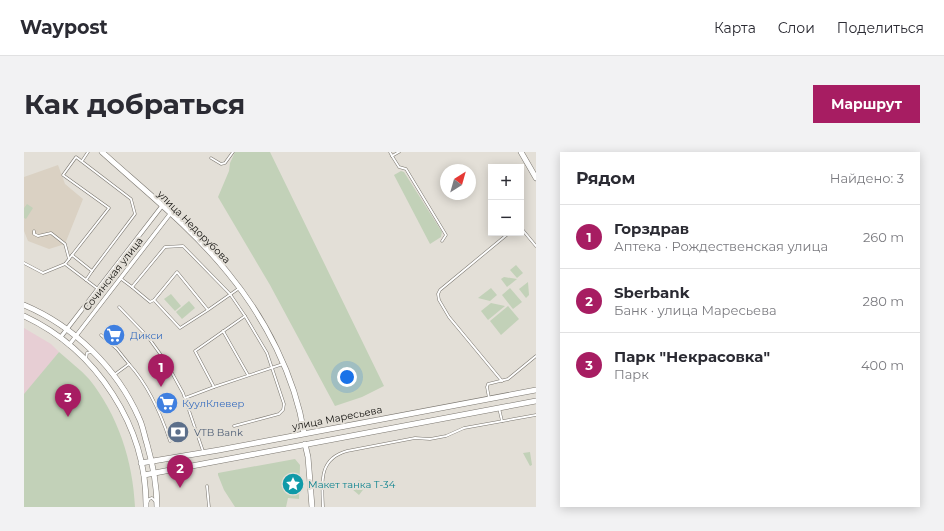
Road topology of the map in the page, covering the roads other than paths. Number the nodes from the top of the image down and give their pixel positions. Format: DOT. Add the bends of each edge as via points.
graph roads {
  1 [pos="88,152"];
  2 [pos="102,152"];
  3 [pos="233,152"];
  4 [pos="390,152"];
  5 [pos="399,152"];
  6 [pos="521,152"];
  7 [pos="392,156"];
  8 [pos="211,158"];
  9 [pos="82,162"];
  10 [pos="536,178"];
  11 [pos="162,206"];
  12 [pos="170,214"];
  13 [pos="34,231"];
  14 [pos="524,232"];
  15 [pos="505,236"];
  16 [pos="442,241"];
  17 [pos="536,246"];
  18 [pos="72,255"];
  19 [pos="69,259"];
  20 [pos="24,263"];
  21 [pos="65,264"];
  22 [pos="92,271"];
  23 [pos="120,278"];
  24 [pos="86,280"];
  25 [pos="132,287"];
  26 [pos="239,288"];
  27 [pos="98,289"];
  28 [pos="230,294"];
  29 [pos="154,300"];
  30 [pos="24,305"];
  31 [pos="119,307"];
  32 [pos="208,310"];
  33 [pos="24,316"];
  34 [pos="245,316"];
  35 [pos="67,329"];
  36 [pos="223,331"];
  37 [pos="76,335"];
  38 [pos="101,335"];
  39 [pos="60,338"];
  40 [pos="69,345"];
  41 [pos="94,353"];
  42 [pos="536,356"];
  43 [pos="86,361"];
  44 [pos="129,364"];
  45 [pos="283,364"];
  46 [pos="272,367"];
  47 [pos="114,375"];
  48 [pos="248,375"];
  49 [pos="502,381"];
  50 [pos="214,387"];
  51 [pos="536,390"];
  52 [pos="185,398"];
  53 [pos="489,399"];
  54 [pos="536,401"];
  55 [pos="499,408"];
  56 [pos="536,414"];
  57 [pos="502,421"];
  58 [pos="234,426"];
  59 [pos="304,433"];
  60 [pos="146,440"];
  61 [pos="170,441"];
  62 [pos="136,442"];
  63 [pos="305,444"];
  64 [pos="204,452"];
  65 [pos="152,461"];
  66 [pos="141,463"];
  67 [pos="154,473"];
  68 [pos="144,475"];
  69 [pos="207,486"];
  70 [pos="146,505"];
  71 [pos="157,505"];
  72 [pos="209,507"];
  73 [pos="312,507"];
  74 [pos="323,507"];
  1 -- 9 [label="lane"];
  2 -- 11 [label="street, улица Недорубова"];
  3 -- 8 [label="lane" via="225,163 221,164"];
  4 -- 7 [label="lane"];
  5 -- 7 [label="lane"];
  6 -- 10 [label="street"];
  7 -- 16 [label="lane" via="399,166 406,169 446,234"];
  9 -- 18 [label="lane" via="76,157 63,174 109,208"];
  9 -- 22 [label="lane" via="131,199 135,214"];
  11 -- 12 [label="street, улица Недорубова"];
  11 -- 27 [label="street, Сочинская улица"];
  12 -- 23 [label="street, Сочинская улица"];
  12 -- 26 [label="street, улица Недорубова" via="205,248"];
  13 -- 19 [label="lane" via="38,236 51,233 65,244"];
  14 -- 17 [label="lane"];
  15 -- 49 [label="lane" via="440,290 438,297 450,318"];
  18 -- 19 [label="lane"];
  18 -- 22 [label="lane"];
  19 -- 21 [label="lane"];
  20 -- 21 [label="lane" via="43,273"];
  21 -- 24 [label="lane"];
  22 -- 24 [label="lane"];
  23 -- 25 [label="lane"];
  23 -- 37 [label="street, Сочинская улица"];
  24 -- 27 [label="lane"];
  25 -- 28 [label="lane" via="165,248 184,246"];
  25 -- 29 [label="lane" via="150,302"];
  26 -- 28 [label="lane"];
  26 -- 45 [label="street, улица Недорубова" via="252,306"];
  27 -- 35 [label="street, Сочинская улица"];
  28 -- 32 [label="lane"];
  28 -- 34 [label="lane"];
  29 -- 32 [label="lane" via="180,328"];
  29 -- 32 [label="lane" via="176,272"];
  30 -- 35 [label="street"];
  31 -- 52 [label="lane" via="151,341 166,362"];
  33 -- 39 [label="street"];
  34 -- 36 [label="lane"];
  34 -- 46 [label="lane"];
  35 -- 37 [label="street"];
  35 -- 39 [label="street, Сочинская улица"];
  36 -- 48 [label="lane"];
  36 -- 50 [label="lane" via="195,351"];
  37 -- 40 [label="street, Сочинская улица"];
  37 -- 41 [label="street"];
  38 -- 44 [label="lane"];
  39 -- 40 [label="street"];
  40 -- 43 [label="street"];
  41 -- 43 [label="lane" via="87,353"];
  41 -- 47 [label="street"];
  42 -- 49 [label="lane" via="509,379"];
  43 -- 62 [label="street" via="111,390"];
  44 -- 47 [label="lane"];
  44 -- 61 [label="lane" via="141,376"];
  45 -- 46 [label="lane"];
  45 -- 59 [label="street, улица Недорубова"];
  46 -- 48 [label="lane"];
  46 -- 58 [label="lane" via="284,404 283,410 279,414"];
  47 -- 60 [label="street" via="140,419"];
  48 -- 50 [label="lane"];
  49 -- 53 [label="lane" via="488,385"];
  50 -- 52 [label="lane"];
  51 -- 53 [label="street, улица Маресьева"];
  52 -- 64 [label="lane"];
  53 -- 59 [label="street, улица Маресьева"];
  54 -- 55 [label="street, улица Маресьева"];
  55 -- 57 [label="lane"];
  55 -- 63 [label="street, улица Маресьева"];
  56 -- 57 [label="lane"];
  57 -- 74 [label="lane" via="464,428 446,436 415,438 340,453 330,461 324,471"];
  59 -- 63 [label="street, улица Недорубова"];
  59 -- 64 [label="street, улица Маресьева"];
  60 -- 62 [label="street" via="141,446"];
  60 -- 65 [label="street"];
  62 -- 66 [label="street"];
  63 -- 67 [label="street, улица Маресьева"];
  63 -- 73 [label="street, улица Недорубова"];
  64 -- 65 [label="street, улица Маресьева"];
  65 -- 66 [label="street, улица Маресьева"];
  65 -- 67 [label="street"];
  66 -- 68 [label="street"];
  67 -- 68 [label="street, улица Маресьева"];
  67 -- 71 [label="street"];
  68 -- 70 [label="street"];
  69 -- 72 [label="lane"];
  70 -- 71 [label="lane" via="152,498"];
}
